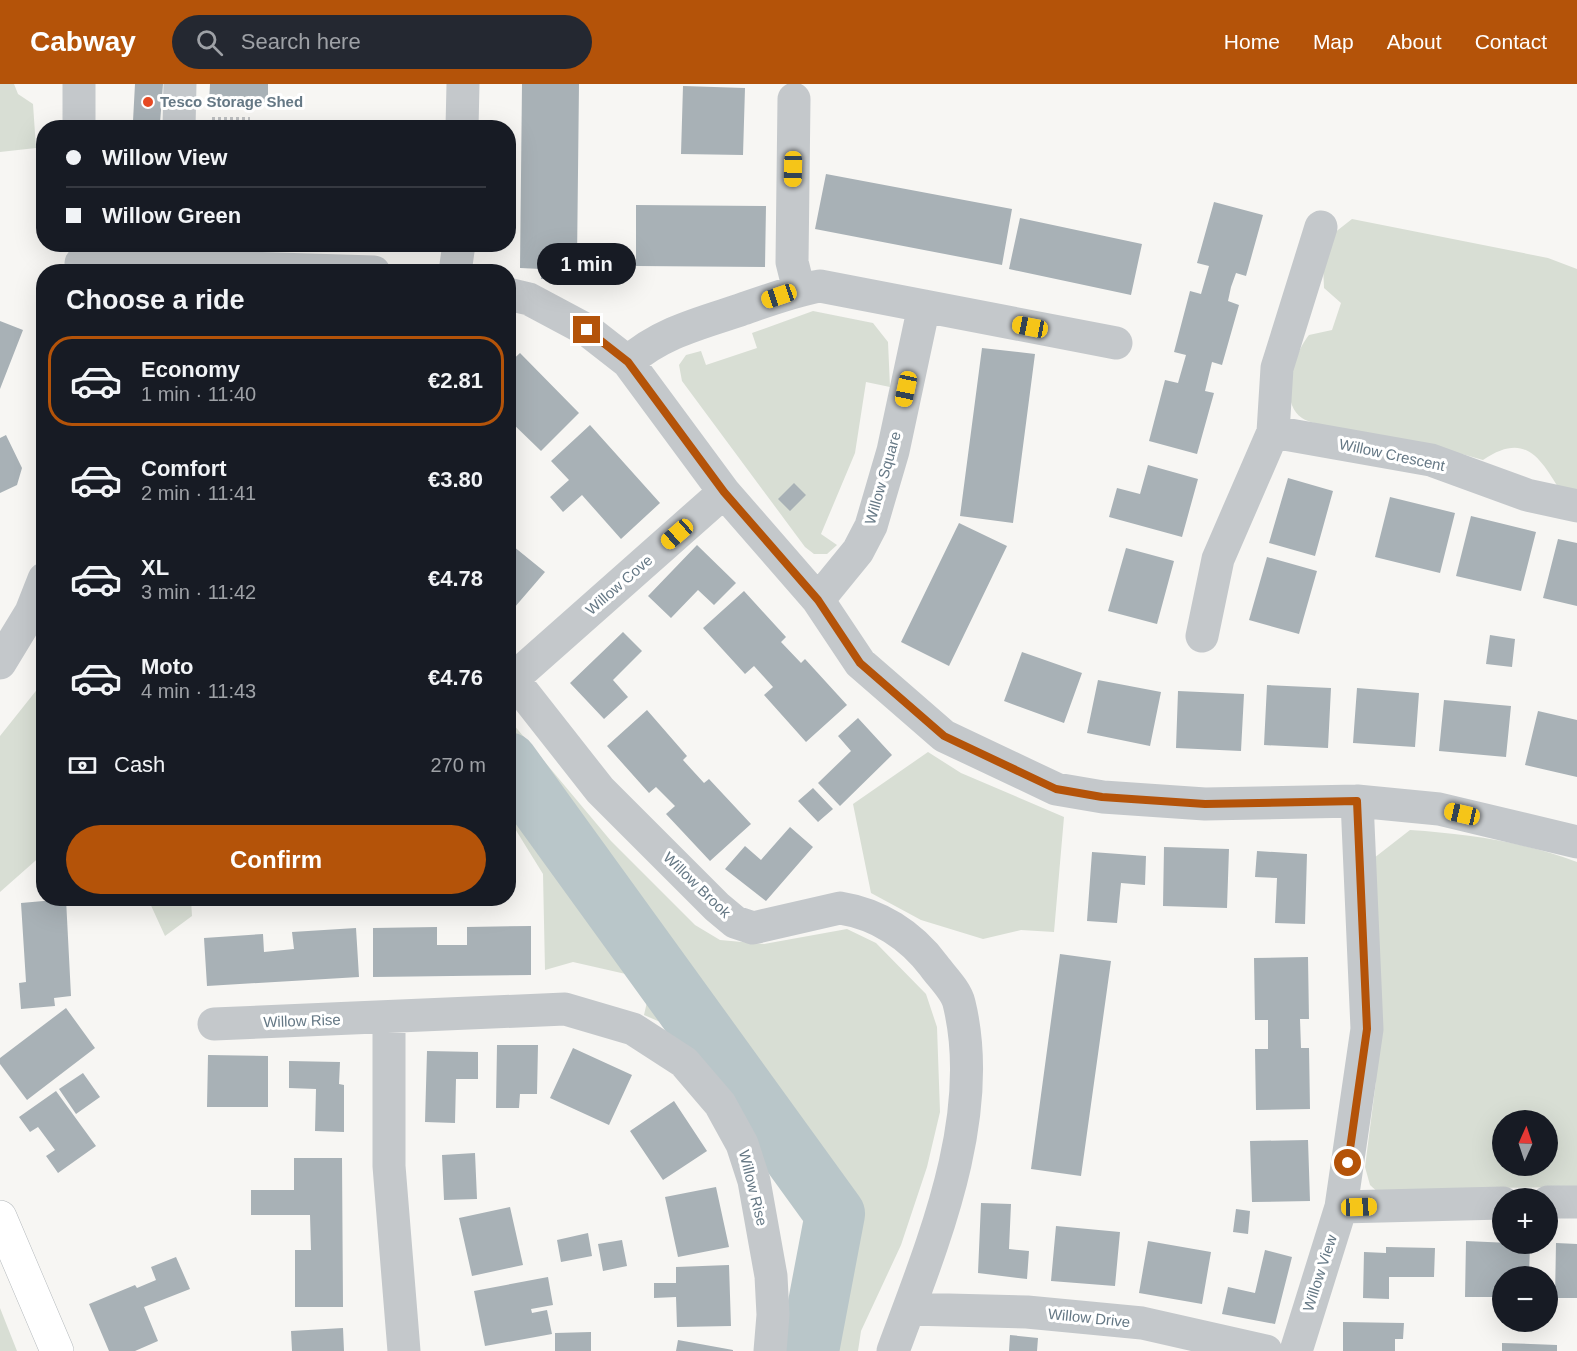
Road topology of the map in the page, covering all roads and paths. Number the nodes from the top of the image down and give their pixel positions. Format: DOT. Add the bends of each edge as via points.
graph roads {
  1 [pos="79,84"];
  2 [pos="180,84"];
  3 [pos="463,84"];
  4 [pos="794,99"];
  5 [pos="79,120"];
  6 [pos="179,120"];
  7 [pos="462,120"];
  8 [pos="1321,227"];
  9 [pos="81,260"];
  10 [pos="170,261"];
  11 [pos="226,264"];
  12 [pos="799,290"];
  13 [pos="516,296"];
  14 [pos="924,306"];
  15 [pos="1116,343"];
  16 [pos="628,362"];
  17 [pos="1273,432"];
  18 [pos="724,492"];
  19 [pos="1577,506"];
  20 [pos="818,600"];
  21 [pos="36,615"];
  22 [pos="1202,636"];
  23 [pos="0,663"];
  24 [pos="516,672"];
  25 [pos="516,682"];
  26 [pos="1357,801"];
  27 [pos="1577,842"];
  28 [pos="389,1018"];
  29 [pos="214,1024"];
  30 [pos="1558,1202"];
  31 [pos="1577,1202"];
  32 [pos="1492,1203"];
  33 [pos="1341,1207"];
  34 [pos="0,1216"];
  35 [pos="909,1309"];
  36 [pos="57,1351"];
  37 [pos="404,1351"];
  38 [pos="770,1351"];
  39 [pos="894,1351"];
  40 [pos="1266,1351"];
  41 [pos="1296,1351"];
  1 -- 5 [label="street"];
  2 -- 6 [label="street"];
  3 -- 7 [label="street"];
  4 -- 12 [label="street" via="792,262"];
  8 -- 17 [label="street" via="1277,368"];
  9 -- 10 [label="street"];
  10 -- 11 [label="street"];
  12 -- 14 [label="street" via="820,286"];
  12 -- 16 [label="street" via="682,329 643,348"];
  13 -- 16 [label="street" via="587,330"];
  14 -- 15 [label="street"];
  14 -- 20 [label="street, Willow Square" via="893,451 871,526 858,551"];
  16 -- 18 [label="street"];
  17 -- 19 [label="street, Willow Crescent" via="1431,460 1527,495"];
  17 -- 22 [label="street" via="1218,559"];
  18 -- 20 [label="street"];
  18 -- 24 [label="street, Willow Cove"];
  20 -- 26 [label="street" via="860,663 944,736 1056,789 1102,797 1205,804"];
  21 -- 23 [label="street"];
  25 -- 35 [label="street, Willow Brook" via="600,790 735,922 753,928 840,908 851,909 897,928 920,947 959,1000 966,1094 950,1193"];
  26 -- 27 [label="street" via="1439,809"];
  26 -- 33 [label="street, Willow View" via="1367,1029"];
  28 -- 29 [label="street, Willow Rise"];
  28 -- 37 [label="street" via="389,1166"];
  28 -- 38 [label="street, Willow Rise" via="565,1010 633,1029 684,1062 720,1104 742,1144 771,1276"];
  30 -- 31 [label="street"];
  32 -- 33 [label="street"];
  33 -- 41 [label="street, Willow View"];
  34 -- 36 [label="main road"];
  35 -- 39 [label="street, Willow Brook"];
  35 -- 40 [label="street, Willow Drive" via="1027,1312 1142,1323"];
}
